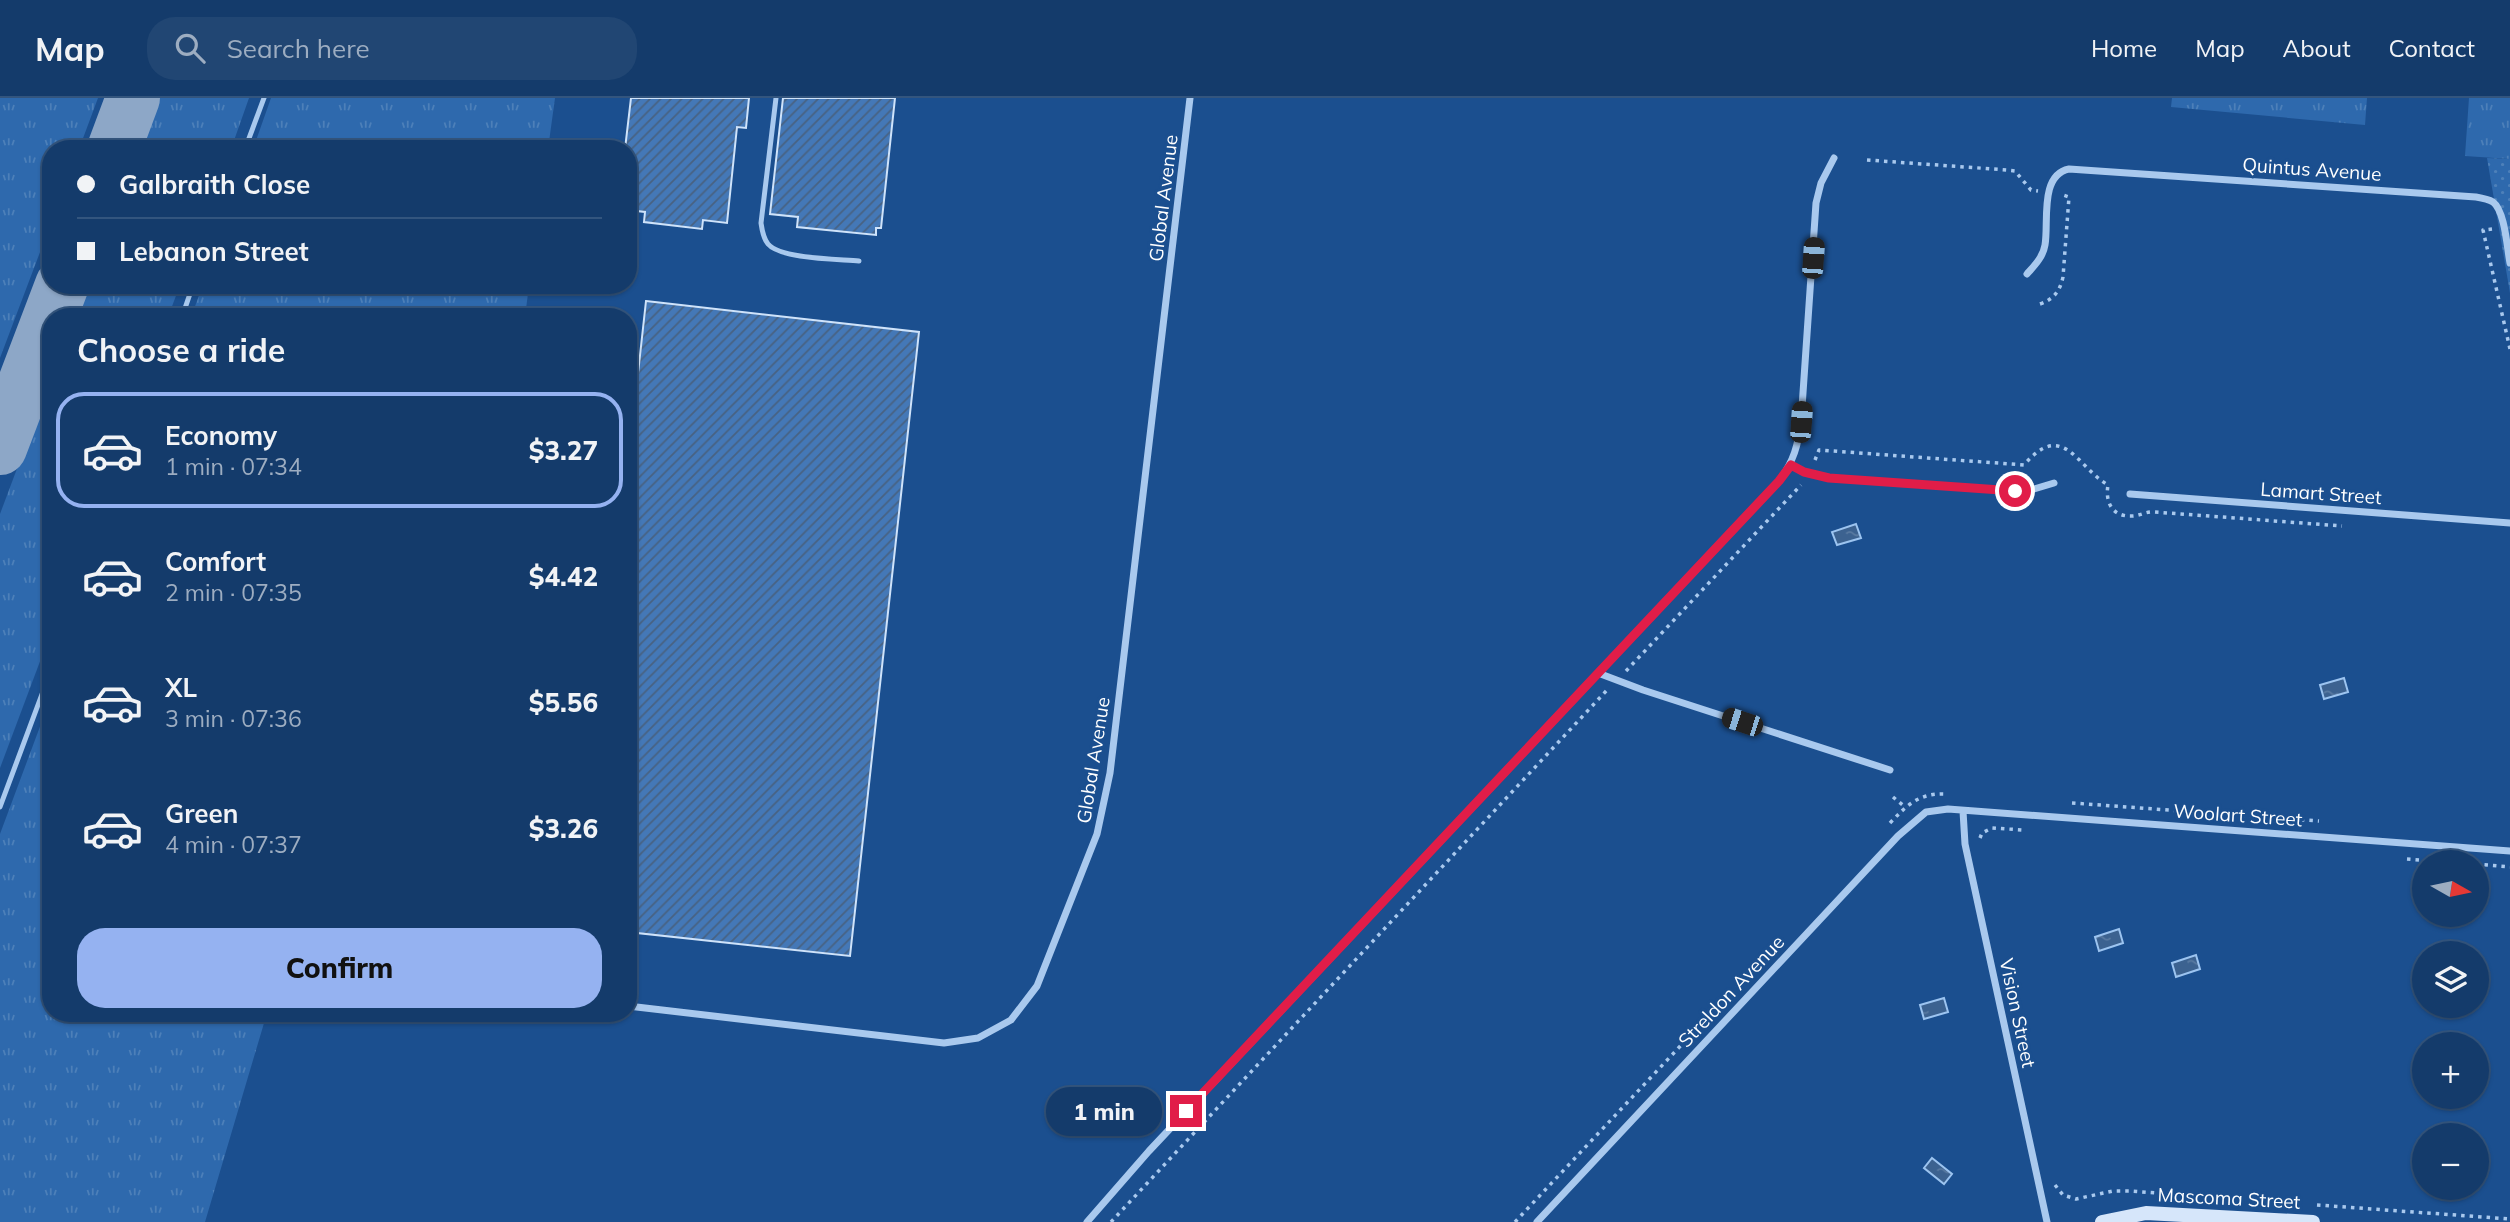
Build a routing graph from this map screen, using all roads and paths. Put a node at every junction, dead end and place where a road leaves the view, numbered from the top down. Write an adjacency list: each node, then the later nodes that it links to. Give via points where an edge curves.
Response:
1 (264, 98): 4 (lane)
2 (776, 98): 9 (lane, via 761,223 765,240 784,253)
3 (1190, 98): 37 (street, Global Avenue, via 1110,773 1097,834 1037,986 1011,1020 978,1038 944,1043)
4 (248, 140)
5 (1834, 158): 16 (street, via 1816,203 1801,422)
6 (1867, 160): 7 (path, via 2015,171 2031,190)
7 (2049, 191): 8 (street, Quintus Avenue, via 2063,170 2476,197 2497,206); 11 (street, via 2045,245); 12 (path, via 2068,197 2063,277 2056,294)
8 (2504, 227): 10 (street, Quintus Avenue); 14 (path, via 2483,230)
9 (859, 261)
10 (2510, 263)
11 (2027, 274)
12 (2040, 304)
13 (2510, 332): 14 (path)
14 (2508, 342): 15 (path)
15 (2510, 349)
16 (1791, 465): 17 (street); 22 (street)
17 (1808, 473): 18 (street, via 2015,491); 21 (path, via 1819,450 2024,465 2046,447 2056,447 2073,452 2108,485 2110,508 2122,515 2155,512); 23 (path, via 1796,492)
18 (2054, 483)
19 (2130, 494): 20 (street, Lamart Street)
20 (2510, 523)
21 (2346, 526)
22 (1598, 673): 23 (street); 40 (street)
23 (1616, 680): 25 (street); 41 (path)
24 (42, 694): 27 (lane)
25 (1889, 770)
26 (1893, 797): 28 (path)
27 (0, 807)
28 (1905, 807)
29 (1963, 811): 32 (street, Woolart Street); 42 (street, Streldon Avenue, via 1926,812 1898,836); 43 (street, Vision Street, via 1965,844)
30 (2030, 831): 31 (path, via 1992,828 1982,833)
31 (1980, 841)
32 (2510, 851)
33 (2404, 859): 34 (path)
34 (2412, 860)
35 (2489, 865): 36 (path)
36 (2510, 867)
37 (637, 1007)
38 (2052, 1172): 39 (path)
39 (2058, 1191)
40 (1087, 1222)
41 (1111, 1222)
42 (1536, 1222)
43 (2047, 1222)
44 (2102, 1222): 45 (main road, Mascoma Street, via 2147,1213)
45 (2313, 1222)

